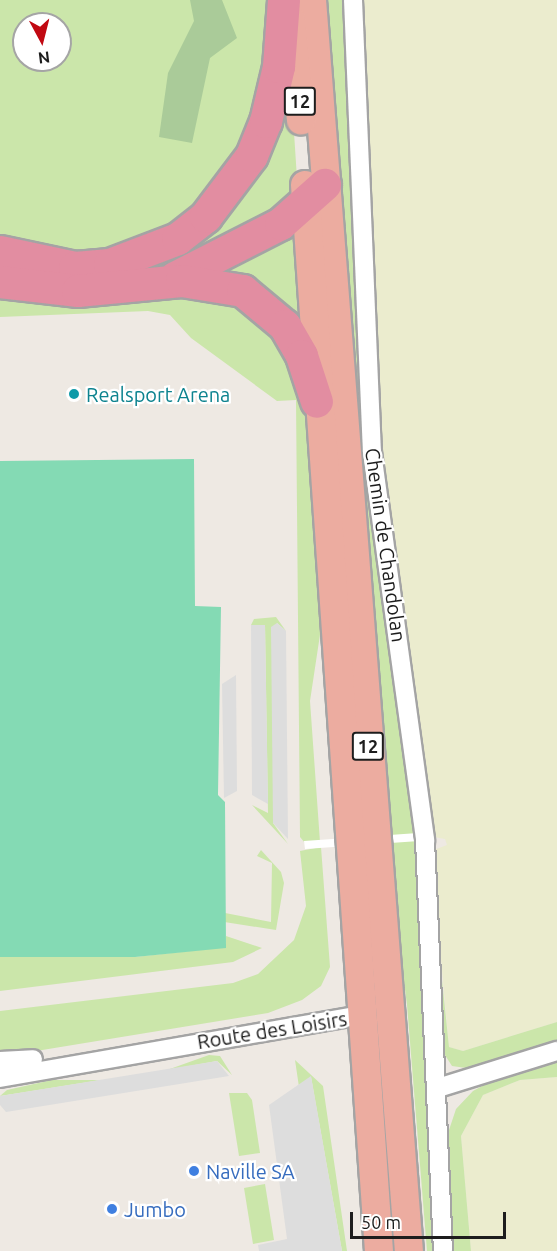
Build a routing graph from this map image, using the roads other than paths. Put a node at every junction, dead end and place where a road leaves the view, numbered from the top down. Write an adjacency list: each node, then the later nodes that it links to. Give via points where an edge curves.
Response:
1 (284, 0): 6 (highway, via 279,67 266,122 246,165 206,217 169,243 110,265 75,268)
2 (289, 0): 5 (highway, 12)
3 (312, 0): 5 (highway, 12)
4 (353, 0): 15 (street, Chemin de Chandolan, via 372,452 417,764 433,942)
5 (316, 194): 7 (highway, via 239,249); 9 (highway, 12); 10 (highway, 12)
6 (0, 252)
7 (165, 281): 8 (highway, via 78,291); 9 (highway, via 227,286 264,304 302,356)
8 (0, 282)
9 (316, 402): 11 (highway, 12)
10 (392, 1012): 11 (highway); 17 (highway, 12)
11 (362, 1015): 13 (street, Route des Loisirs, via 264,1021); 14 (street, Route des Loisirs); 16 (highway, 12)
12 (557, 1051): 15 (street)
13 (0, 1061)
14 (0, 1078)
15 (438, 1088): 18 (street, Chemin de Chandolan)
16 (379, 1251)
17 (409, 1251)
18 (443, 1251)

